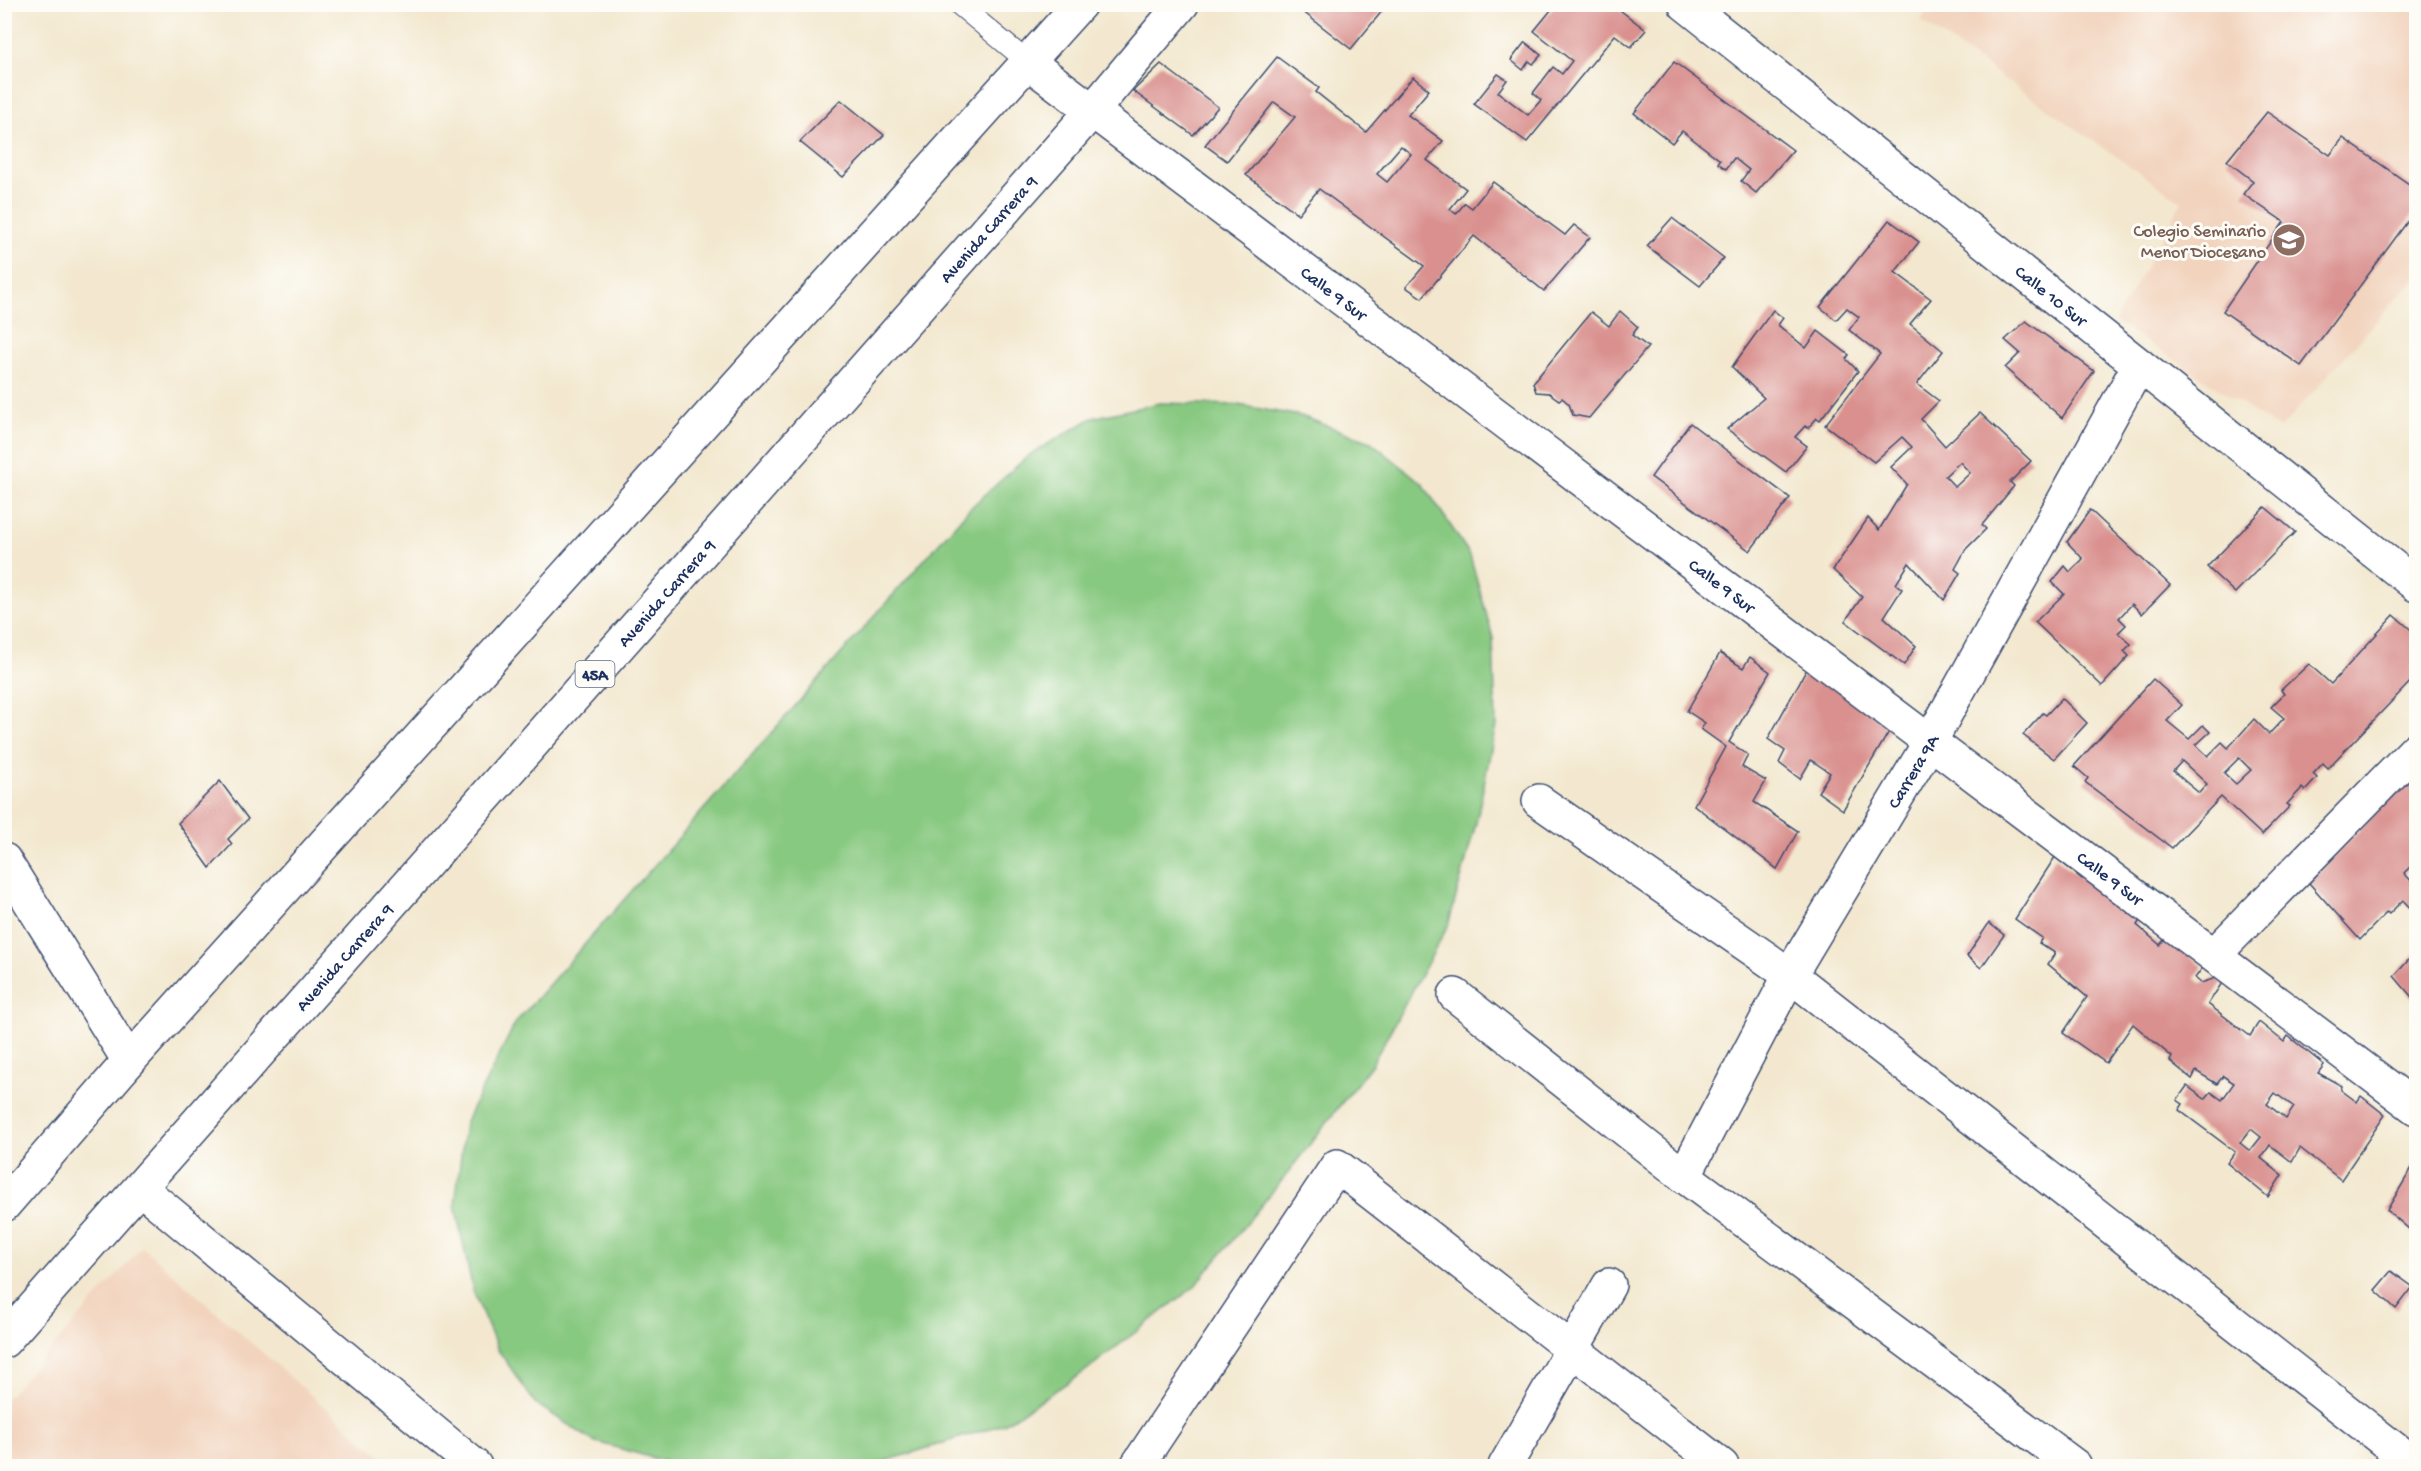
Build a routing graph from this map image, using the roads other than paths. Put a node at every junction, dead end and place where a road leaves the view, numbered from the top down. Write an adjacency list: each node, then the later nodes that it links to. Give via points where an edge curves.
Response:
1 (958, 4): 5 (lane)
2 (1080, 4): 5 (street)
3 (1182, 4): 6 (street, Avenida Carrera 9 / 45A)
4 (1685, 4): 7 (street, Calle 10 Sur)
5 (1029, 63): 6 (street, Calle 9 Sur); 16 (street)
6 (1092, 111): 9 (street, Calle 9 Sur); 19 (street, Avenida Carrera 9 / 45A)
7 (2139, 365): 8 (street, Calle 10 Sur); 9 (street, Carrera 9A)
8 (2416, 585)
9 (1930, 742): 13 (street, Calle 9 Sur); 14 (street, Carrera 9A)
10 (2416, 749): 13 (street)
11 (1539, 801): 14 (street)
12 (4, 861): 16 (street)
13 (2214, 955): 17 (street, Calle 9 Sur)
14 (1790, 975): 18 (street, Carrera 9A); 29 (street)
15 (1455, 995): 18 (street)
16 (129, 1061): 20 (street)
17 (2416, 1108)
18 (1684, 1176): 28 (street)
19 (140, 1188): 22 (street, Avenida Carrera 9 / 45A); 24 (street)
20 (4, 1205)
21 (1609, 1285): 23 (street)
22 (4, 1341)
23 (1572, 1350): 25 (street, via 1337,1166); 26 (street); 27 (street)
24 (476, 1467)
25 (1137, 1467)
26 (1505, 1467)
27 (1722, 1467)
28 (2075, 1467)
29 (2416, 1467)

